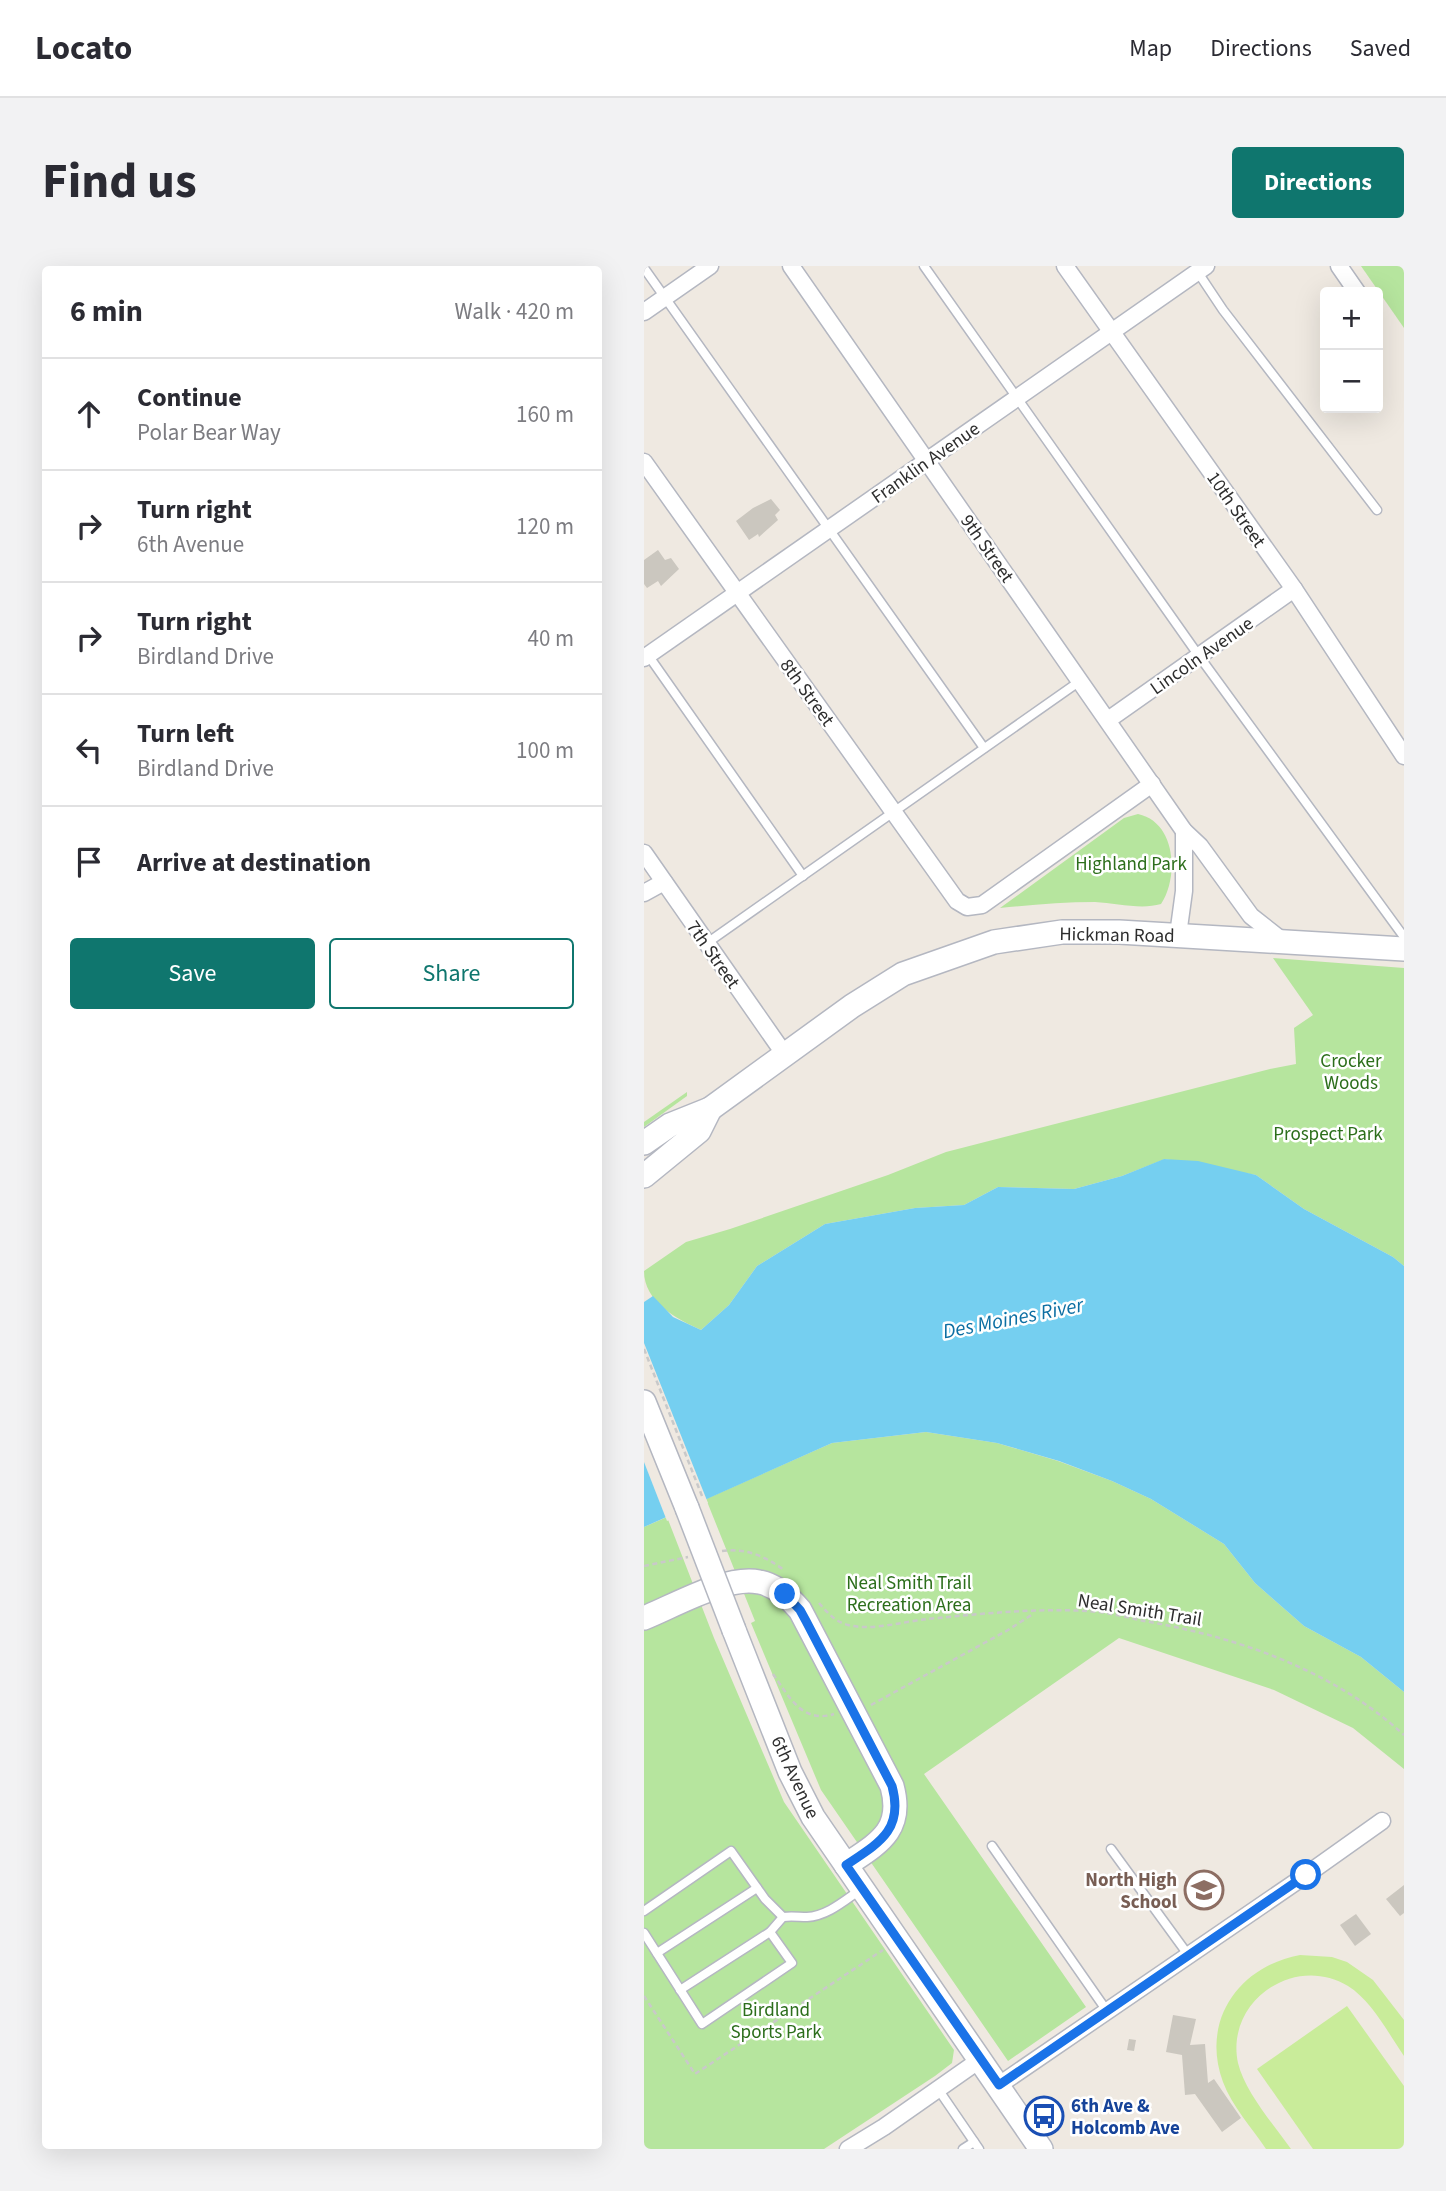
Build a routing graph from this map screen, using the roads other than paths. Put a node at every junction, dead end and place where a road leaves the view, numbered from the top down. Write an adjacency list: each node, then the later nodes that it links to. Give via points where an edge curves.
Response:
1 (710, 266): 9 (street)
2 (791, 266): 13 (street, 9th Street)
3 (924, 266): 12 (lane)
4 (1065, 266): 11 (street, 10th Street)
5 (1339, 266): 8 (street)
6 (644, 268): 9 (lane)
7 (1199, 268): 11 (street, Franklin Avenue); 15 (lane, via 1223,310)
8 (1354, 287)
9 (665, 298): 10 (street); 16 (lane)
10 (644, 312)
11 (1112, 332): 12 (street, Franklin Avenue); 17 (street, 10th Street)
12 (1016, 398): 13 (street, Franklin Avenue); 20 (lane)
13 (927, 461): 16 (street, Franklin Avenue); 21 (street, 9th Street)
14 (644, 462): 18 (street, 8th Street)
15 (1377, 510)
16 (829, 529): 18 (street, Franklin Avenue); 23 (lane)
17 (1294, 589): 20 (street, Lincoln Avenue); 24 (street, 10th Street)
18 (737, 593): 19 (street, Franklin Avenue); 26 (street, 8th Street)
19 (645, 654): 29 (lane)
20 (1199, 656): 22 (street, Lincoln Avenue); 33 (lane)
21 (1080, 681): 22 (street, 9th Street); 23 (lane)
22 (1108, 720): 25 (street, 9th Street)
23 (984, 748): 26 (lane)
24 (1404, 755)
25 (1153, 785): 26 (street, 8th Street, via 982,905 967,907 957,901); 27 (street, 9th Street)
26 (894, 812): 29 (lane)
27 (1184, 831): 32 (street); 34 (street, 9th Street, via 1251,916)
28 (644, 853): 30 (street, 7th Street)
29 (803, 876): 35 (lane)
30 (664, 882): 31 (street); 35 (street, 7th Street)
31 (644, 893)
32 (1178, 935): 34 (main road, Hickman Road); 37 (main road, Hickman Road, via 1062,932 986,944 902,974)
33 (1404, 937)
34 (1284, 942): 36 (main road, Hickman Road)
35 (706, 943): 37 (street, 7th Street)
36 (1404, 949)
37 (785, 1055): 38 (main road, Hickman Road)
38 (710, 1109): 39 (main road, Hickman Road, via 670,1125); 40 (main road, Hickman Road, via 699,1131)
39 (644, 1143)
40 (644, 1176)
41 (644, 1402): 46 (main road, 6th Avenue, bridge, via 799,1792)
42 (644, 1618): 46 (main road, via 747,1581 776,1588 800,1610 896,1800 890,1831)
43 (1382, 1821): 54 (street)
44 (992, 1846): 56 (lane)
45 (1111, 1849): 54 (lane)
46 (846, 1865): 48 (main road, 6th Avenue)
47 (757, 1888): 49 (lane, via 732,1851); 50 (lane); 53 (lane)
48 (863, 1888): 50 (lane, via 822,1913); 57 (main road, 6th Avenue)
49 (644, 1911)
50 (783, 1917): 51 (lane)
51 (770, 1931): 55 (lane); 55 (lane, via 792,1963 702,2024)
52 (644, 1933): 53 (lane)
53 (657, 1953): 55 (lane)
54 (1189, 1956): 56 (street)
55 (680, 1990)
56 (1107, 2011): 58 (street)
57 (981, 2059): 58 (main road, 6th Avenue); 59 (street)
58 (999, 2085): 63 (main road, 6th Avenue)
59 (938, 2089): 60 (lane); 61 (street)
60 (977, 2145): 62 (lane)
61 (848, 2149)
62 (963, 2149)
63 (1041, 2149)

